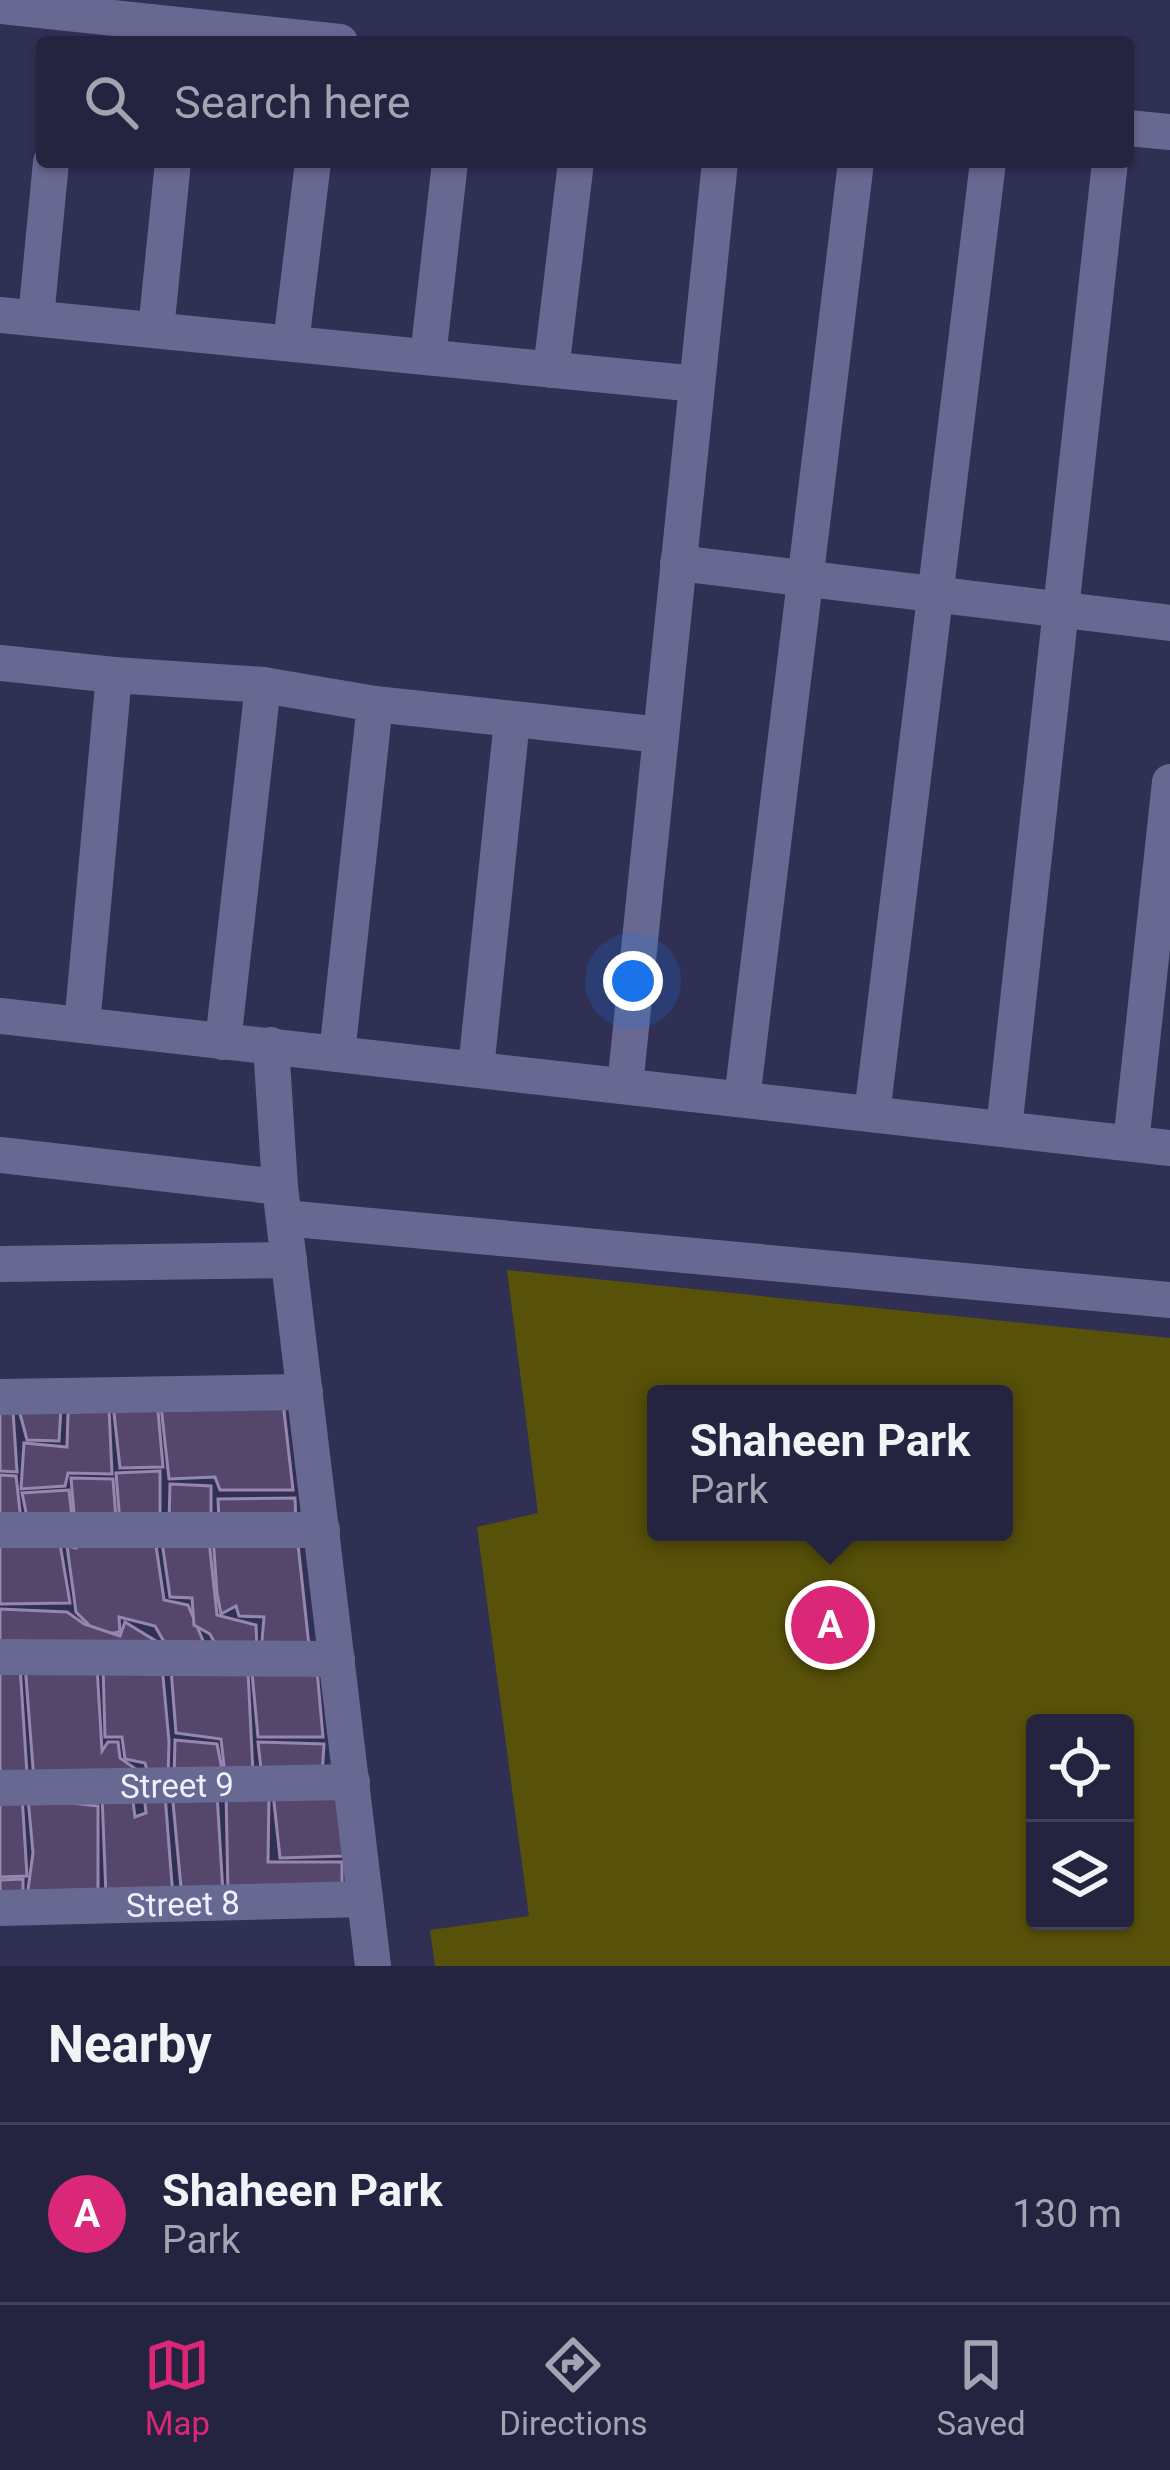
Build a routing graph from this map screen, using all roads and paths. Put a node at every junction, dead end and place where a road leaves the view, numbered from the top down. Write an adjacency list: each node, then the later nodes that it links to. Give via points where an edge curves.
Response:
1 (0, 6): 2 (street)
2 (63, 27): 3 (street)
3 (187, 34): 4 (street)
4 (227, 36)
5 (1134, 129): 6 (street)
6 (1170, 132)
7 (50, 168): 16 (street)
8 (172, 168): 17 (street)
9 (312, 168): 18 (street)
10 (449, 168): 19 (street)
11 (575, 168): 20 (street)
12 (719, 168): 21 (street)
13 (855, 168): 23 (street)
14 (987, 168): 24 (street)
15 (1109, 168): 25 (street)
16 (18, 316): 17 (street)
17 (156, 330): 18 (street)
18 (291, 344): 19 (street)
19 (428, 357): 20 (street)
20 (551, 370): 21 (street)
21 (697, 384): 22 (street)
22 (679, 563): 23 (street); 32 (street)
23 (806, 577): 24 (street); 41 (street)
24 (936, 594): 25 (street); 42 (street)
25 (1060, 610): 26 (street); 43 (street)
26 (1170, 623)
27 (0, 663): 28 (street)
28 (114, 675): 29 (street); 35 (street)
29 (263, 685): 30 (street); 36 (street)
30 (375, 704): 31 (street); 38 (street)
31 (512, 719): 32 (street); 39 (street)
32 (661, 735): 40 (street)
33 (1170, 782): 44 (street)
34 (0, 1016): 35 (street)
35 (82, 1025): 36 (street)
36 (224, 1042): 37 (street)
37 (271, 1045): 38 (street); 47 (street)
38 (337, 1054): 39 (street)
39 (476, 1070): 40 (street)
40 (625, 1086): 41 (street)
41 (742, 1100): 42 (street)
42 (872, 1114): 43 (street)
43 (1004, 1129): 44 (street)
44 (1131, 1143): 45 (street)
45 (1170, 1148)
46 (0, 1155): 47 (street)
47 (282, 1202): 48 (street); 50 (street)
48 (289, 1260): 49 (street); 51 (street)
49 (0, 1264)
50 (1170, 1300)
51 (305, 1392): 52 (street); 54 (street)
52 (0, 1397)
53 (0, 1530): 54 (street)
54 (322, 1530): 56 (street)
55 (0, 1657): 56 (street)
56 (337, 1659): 57 (street)
57 (352, 1782): 58 (street, Street 9); 59 (street)
58 (0, 1788)
59 (365, 1899): 60 (street, Street 8); 61 (street)
60 (0, 1908)
61 (374, 1966)

